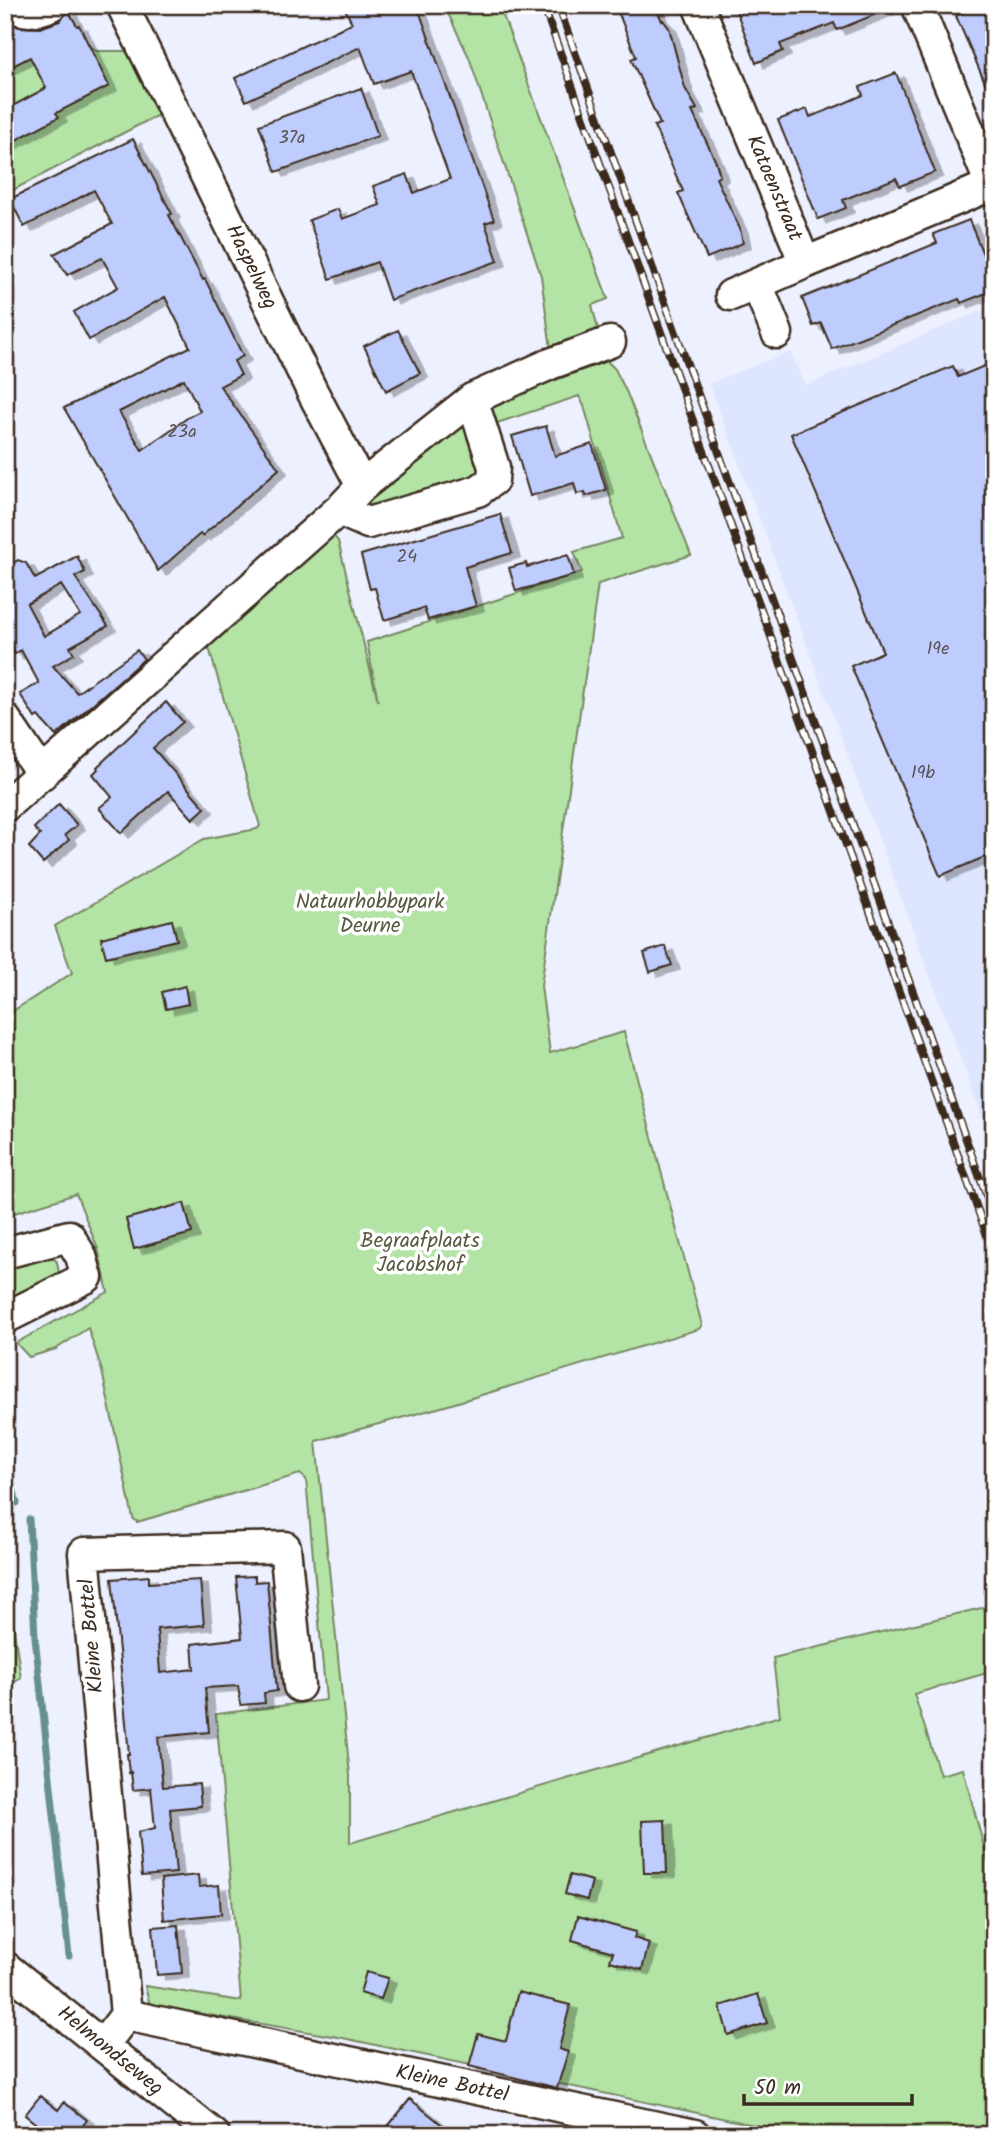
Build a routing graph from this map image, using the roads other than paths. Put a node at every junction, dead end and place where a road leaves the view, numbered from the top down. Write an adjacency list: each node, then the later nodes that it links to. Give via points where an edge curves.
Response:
1 (13, 5): 2 (street, via 38,11)
2 (52, 5)
3 (122, 5): 11 (street, Haspelweg)
4 (698, 5): 7 (street, Katoenstraat)
5 (917, 5): 6 (street, Katoenstraat)
6 (992, 188): 7 (street, Katoenstraat)
7 (805, 263): 8 (street, via 744,289)
8 (777, 333)
9 (610, 342): 10 (street)
10 (472, 399): 11 (street); 12 (street, via 494,467 493,480 478,491 368,523)
11 (362, 486): 12 (street)
12 (341, 508): 14 (street)
13 (5, 719): 14 (street)
14 (41, 774): 15 (street)
15 (5, 806)
16 (5, 1254): 17 (street, via 69,1236 87,1276)
17 (5, 1318)
18 (299, 1686): 20 (street, Kleine Bottel, via 285,1547 84,1553)
19 (8, 1973): 21 (street, Helmondseweg)
20 (126, 2015): 21 (street); 23 (street, Kleine Bottel)
21 (103, 2045): 22 (street, Helmondseweg)
22 (214, 2135)
23 (695, 2135)

